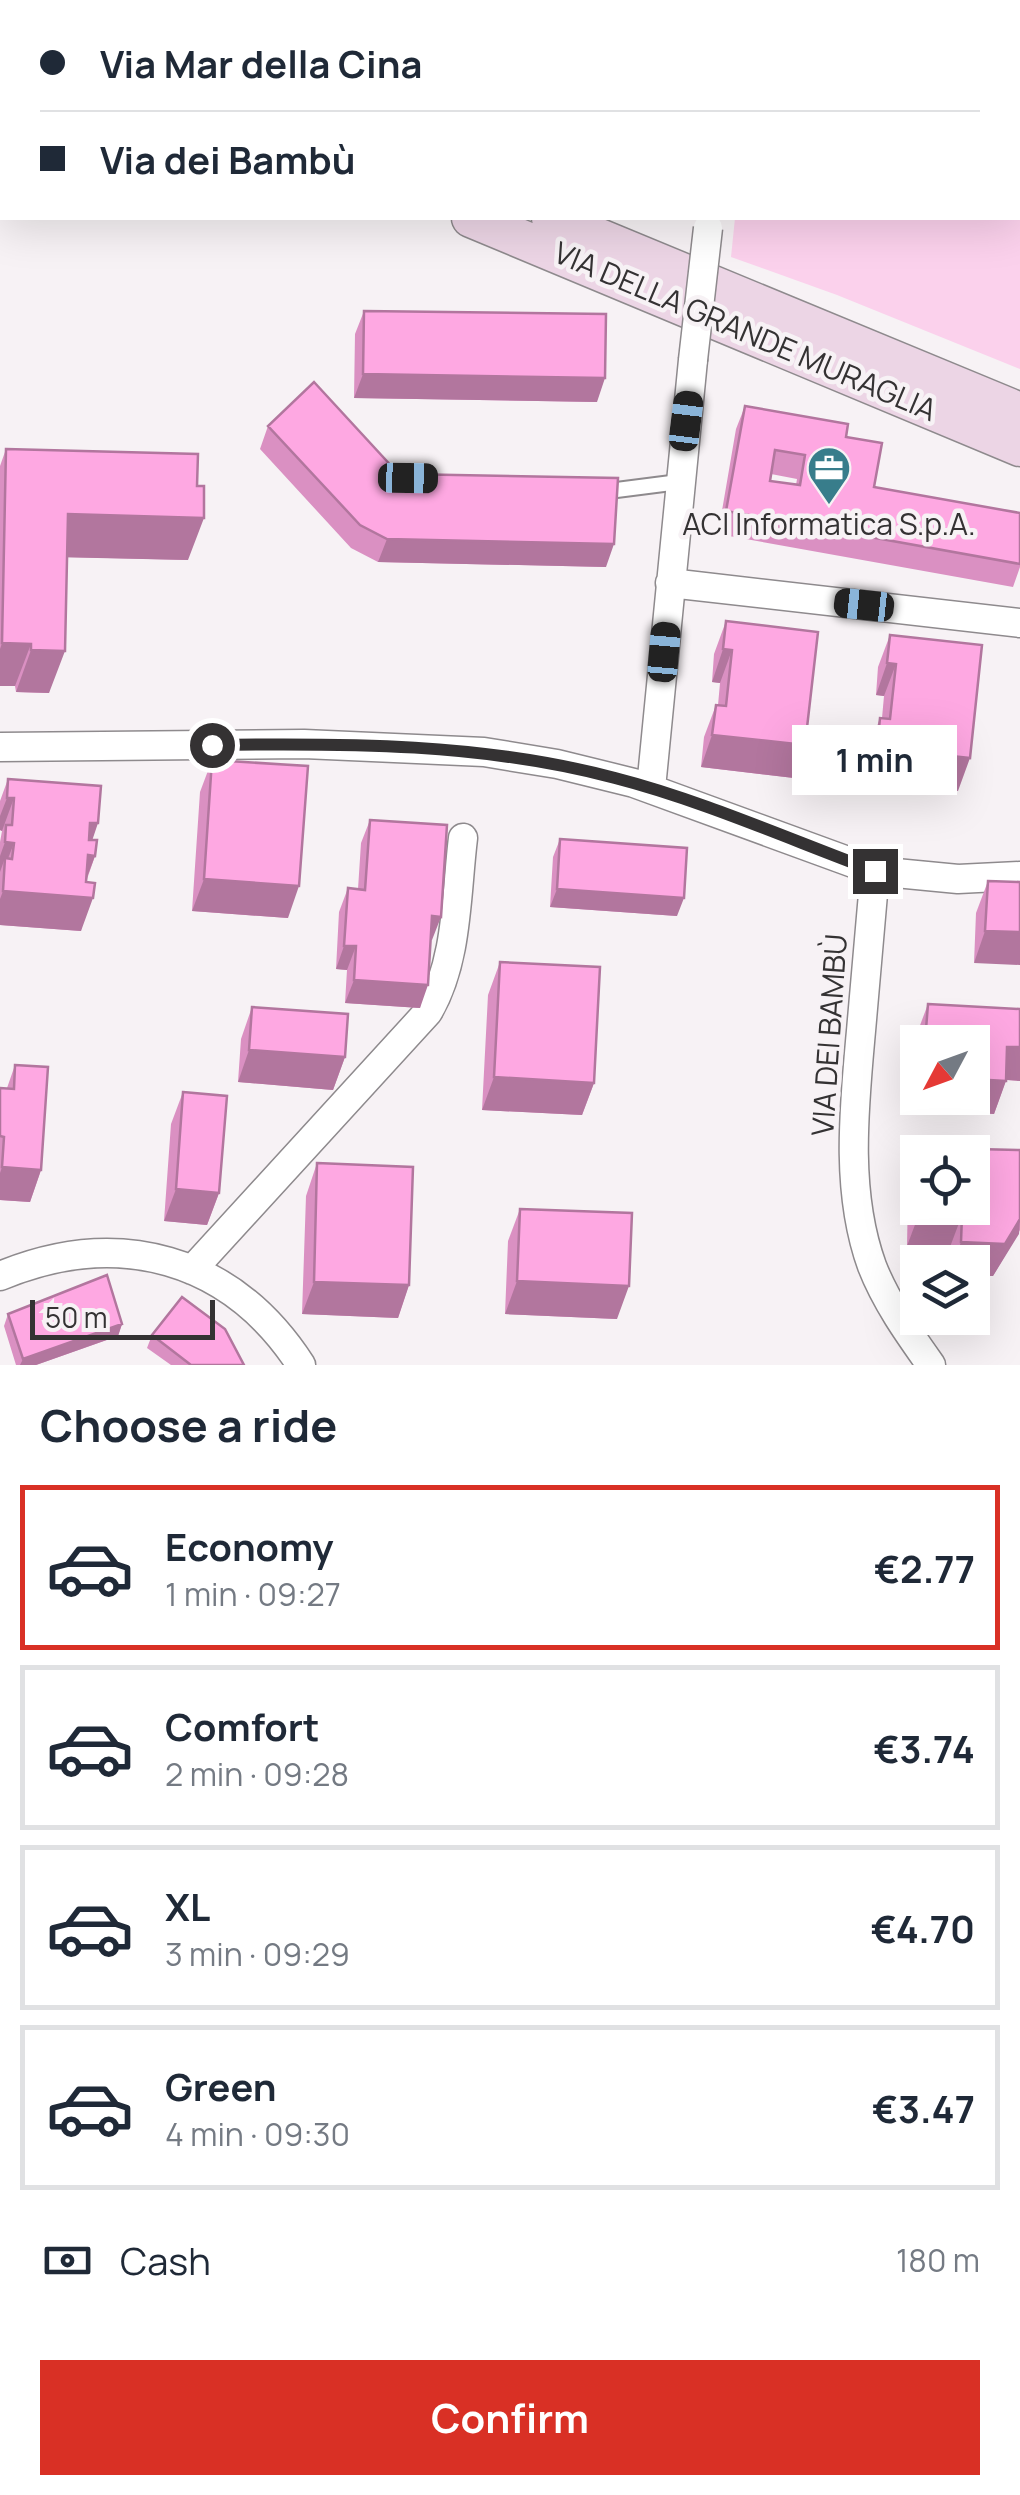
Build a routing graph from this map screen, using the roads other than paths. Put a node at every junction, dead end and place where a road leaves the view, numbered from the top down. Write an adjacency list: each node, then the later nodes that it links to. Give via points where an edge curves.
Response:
1 (475, 220): 5 (street, VIA DELLA GRANDE MURAGLIA)
2 (556, 220): 4 (street, VIA DELLA GRANDE MURAGLIA)
3 (708, 223): 6 (street, bridge)
4 (1020, 412)
5 (1020, 447)
6 (679, 482): 7 (lane); 8 (street)
7 (582, 493)
8 (670, 583): 9 (street); 11 (street)
9 (1020, 622)
10 (0, 747): 11 (street, via 433,748 557,764)
11 (651, 788): 13 (street)
12 (463, 838): 15 (street, via 448,956 428,1012)
13 (875, 871): 14 (street, via 958,879); 18 (street, VIA DEI BAMBÙ, via 856,1092 856,1184 872,1267)
14 (1020, 876)
15 (192, 1270): 16 (street, via 155,1256 114,1252 55,1259); 17 (street, via 257,1309)
16 (0, 1276)
17 (301, 1365)
18 (931, 1365)

